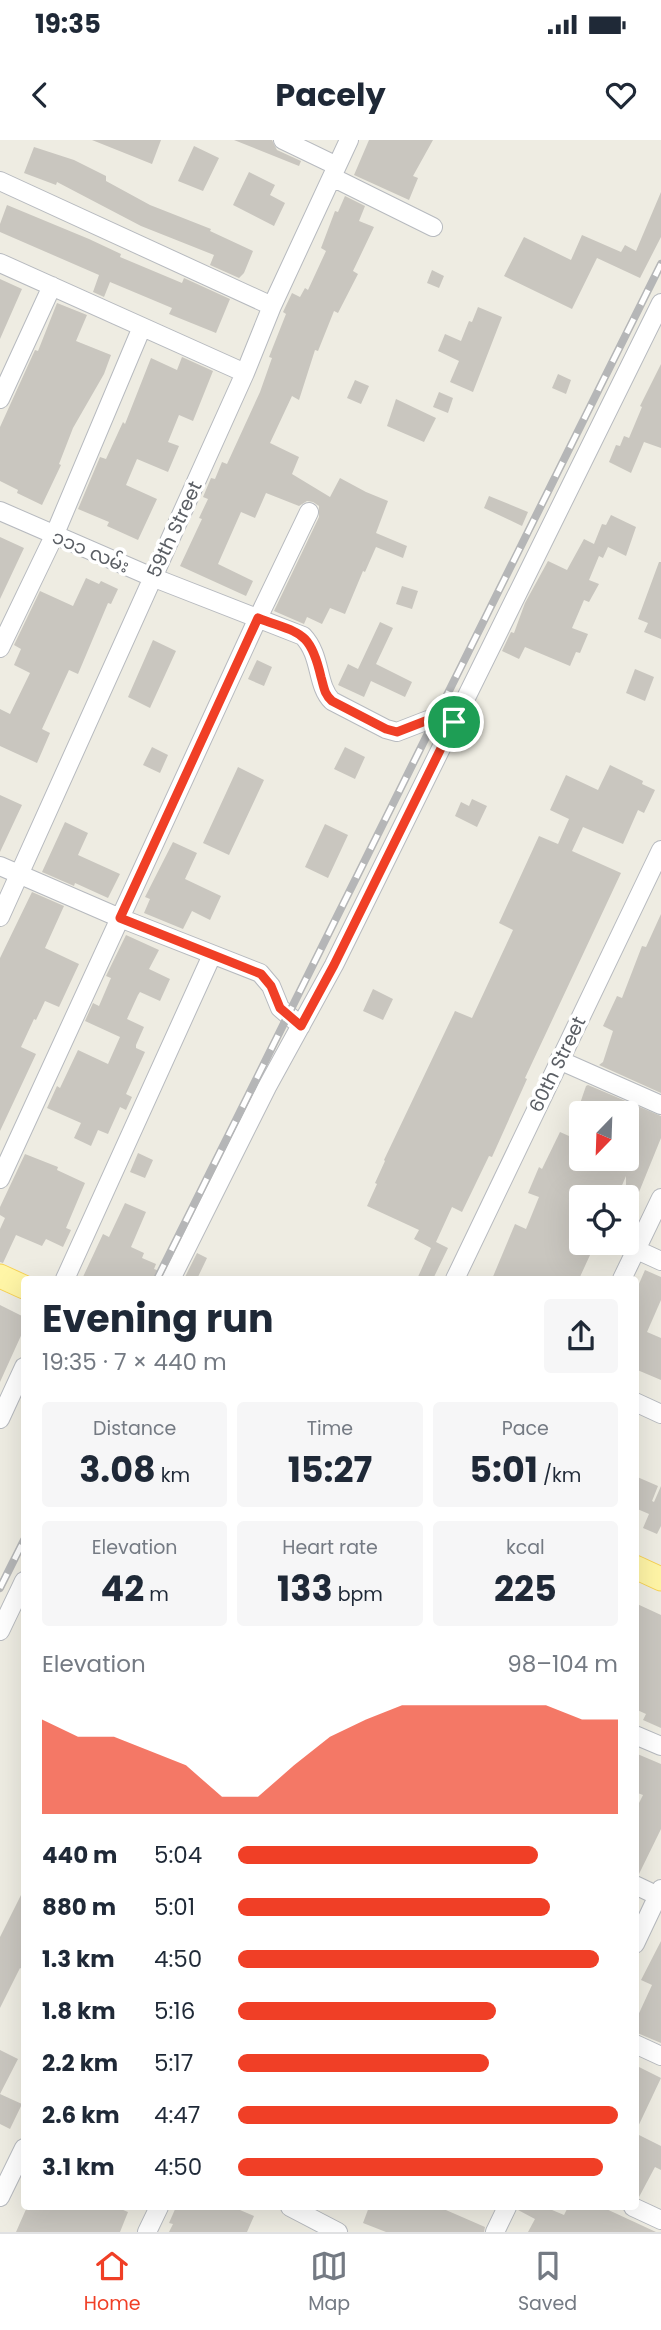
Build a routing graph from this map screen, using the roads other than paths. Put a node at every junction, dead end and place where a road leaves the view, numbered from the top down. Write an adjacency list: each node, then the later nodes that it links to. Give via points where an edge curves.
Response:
1 (283, 140): 3 (street)
2 (349, 140): 3 (street, 59th Street)
3 (335, 171): 5 (street); 9 (street, 59th Street)
4 (0, 181): 9 (street)
5 (433, 227)
6 (0, 263): 7 (street)
7 (52, 286): 10 (street); 12 (street)
8 (661, 303): 19 (street)
9 (272, 306): 11 (street, 59th Street)
10 (142, 327): 11 (street); 15 (street)
11 (245, 373): 16 (street, 59th Street)
12 (0, 399)
13 (0, 511): 15 (street, ၁၁၁ လမ်း)
14 (309, 512): 17 (street)
15 (54, 536): 16 (street, ၁၁၁ လမ်း); 18 (street)
16 (152, 577): 17 (street, ၁၁၁ လမ်း); 22 (street, 59th Street)
17 (258, 618): 19 (street, ၁၁၁ လမ်း, via 303,636 312,645 325,695 332,701 397,732 428,720); 24 (street)
18 (0, 648)
19 (454, 722): 26 (street)
20 (661, 850): 27 (street, 60th Street)
21 (0, 866): 22 (street)
22 (20, 875): 23 (street, 59th Street); 24 (street)
23 (0, 918)
24 (120, 918): 25 (street); 29 (street)
25 (212, 956): 26 (street, via 261,974 280,1008); 36 (street)
26 (301, 1026): 37 (street)
27 (559, 1060): 28 (street); 38 (street, 60th Street)
28 (661, 1105)
29 (0, 1179)
30 (661, 1198): 31 (street)
31 (639, 1246)
32 (639, 1251): 34 (street)
33 (634, 1255): 39 (street)
34 (661, 1261)
35 (0, 1276): 40 (main road)
36 (66, 1276)
37 (172, 1276)
38 (456, 1276)
39 (624, 1276)
40 (21, 1286)
41 (21, 1374): 44 (street)
42 (639, 1404): 43 (street)
43 (661, 1413)
44 (0, 1419)
45 (639, 1569): 46 (main road)
46 (661, 1579)
47 (21, 1587): 48 (street)
48 (0, 1627)
49 (639, 1737): 50 (street)
50 (661, 1746)
51 (639, 1886): 52 (street)
52 (659, 1892): 53 (street)
53 (639, 1935)
54 (639, 2046): 55 (street)
55 (661, 2056)
56 (21, 2154): 57 (street)
57 (0, 2197)
58 (157, 2210): 63 (street)
59 (296, 2210): 64 (street)
60 (506, 2210): 65 (street)
61 (639, 2210): 62 (street)
62 (661, 2222): 66 (street)
63 (146, 2232)
64 (338, 2232)
65 (495, 2232)
66 (657, 2232)

